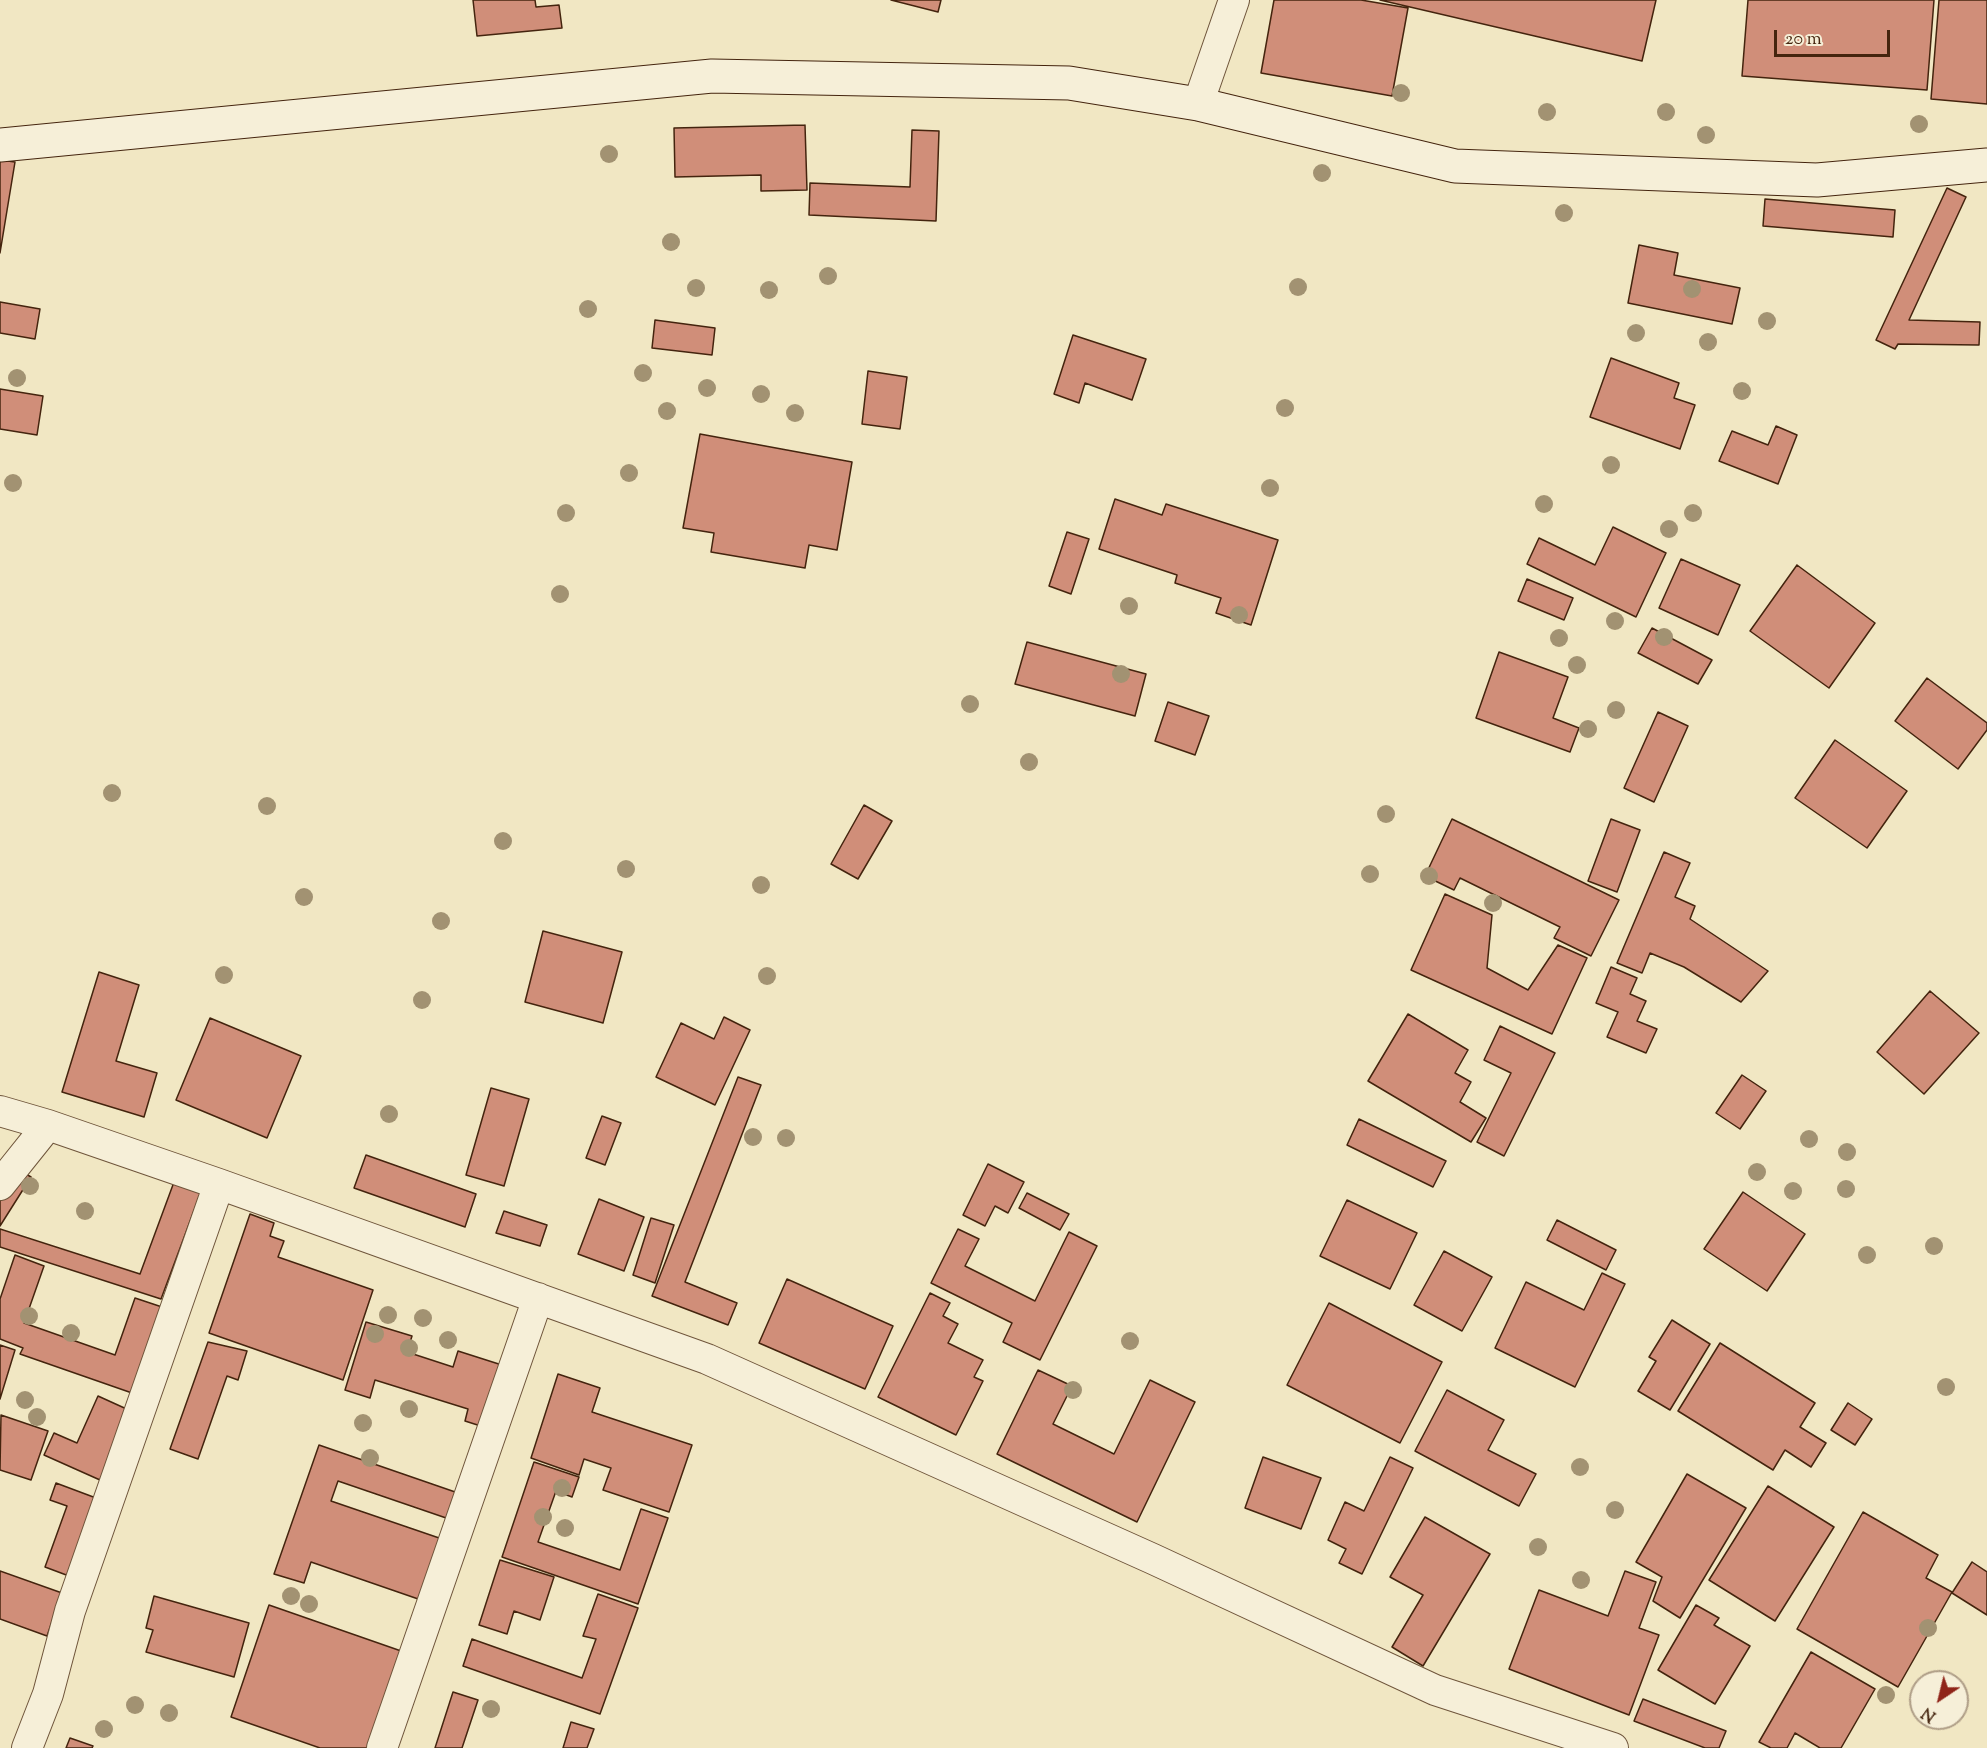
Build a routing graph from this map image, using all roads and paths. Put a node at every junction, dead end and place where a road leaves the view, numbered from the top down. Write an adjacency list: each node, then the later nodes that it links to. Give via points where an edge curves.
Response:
1 (1234, 0): 2 (street)
2 (1198, 104): 3 (street, via 1069,83 712,75); 4 (street, via 1455,166 1817,180)
3 (0, 145)
4 (1987, 165)
5 (0, 1111): 6 (street)
6 (48, 1125): 7 (street); 8 (street)
7 (219, 1184): 9 (street); 10 (street, via 70,1611 48,1694)
8 (0, 1185)
9 (538, 1298): 11 (street); 12 (street, via 707,1359 1435,1690)
10 (27, 1748)
11 (382, 1748)
12 (1612, 1748)

